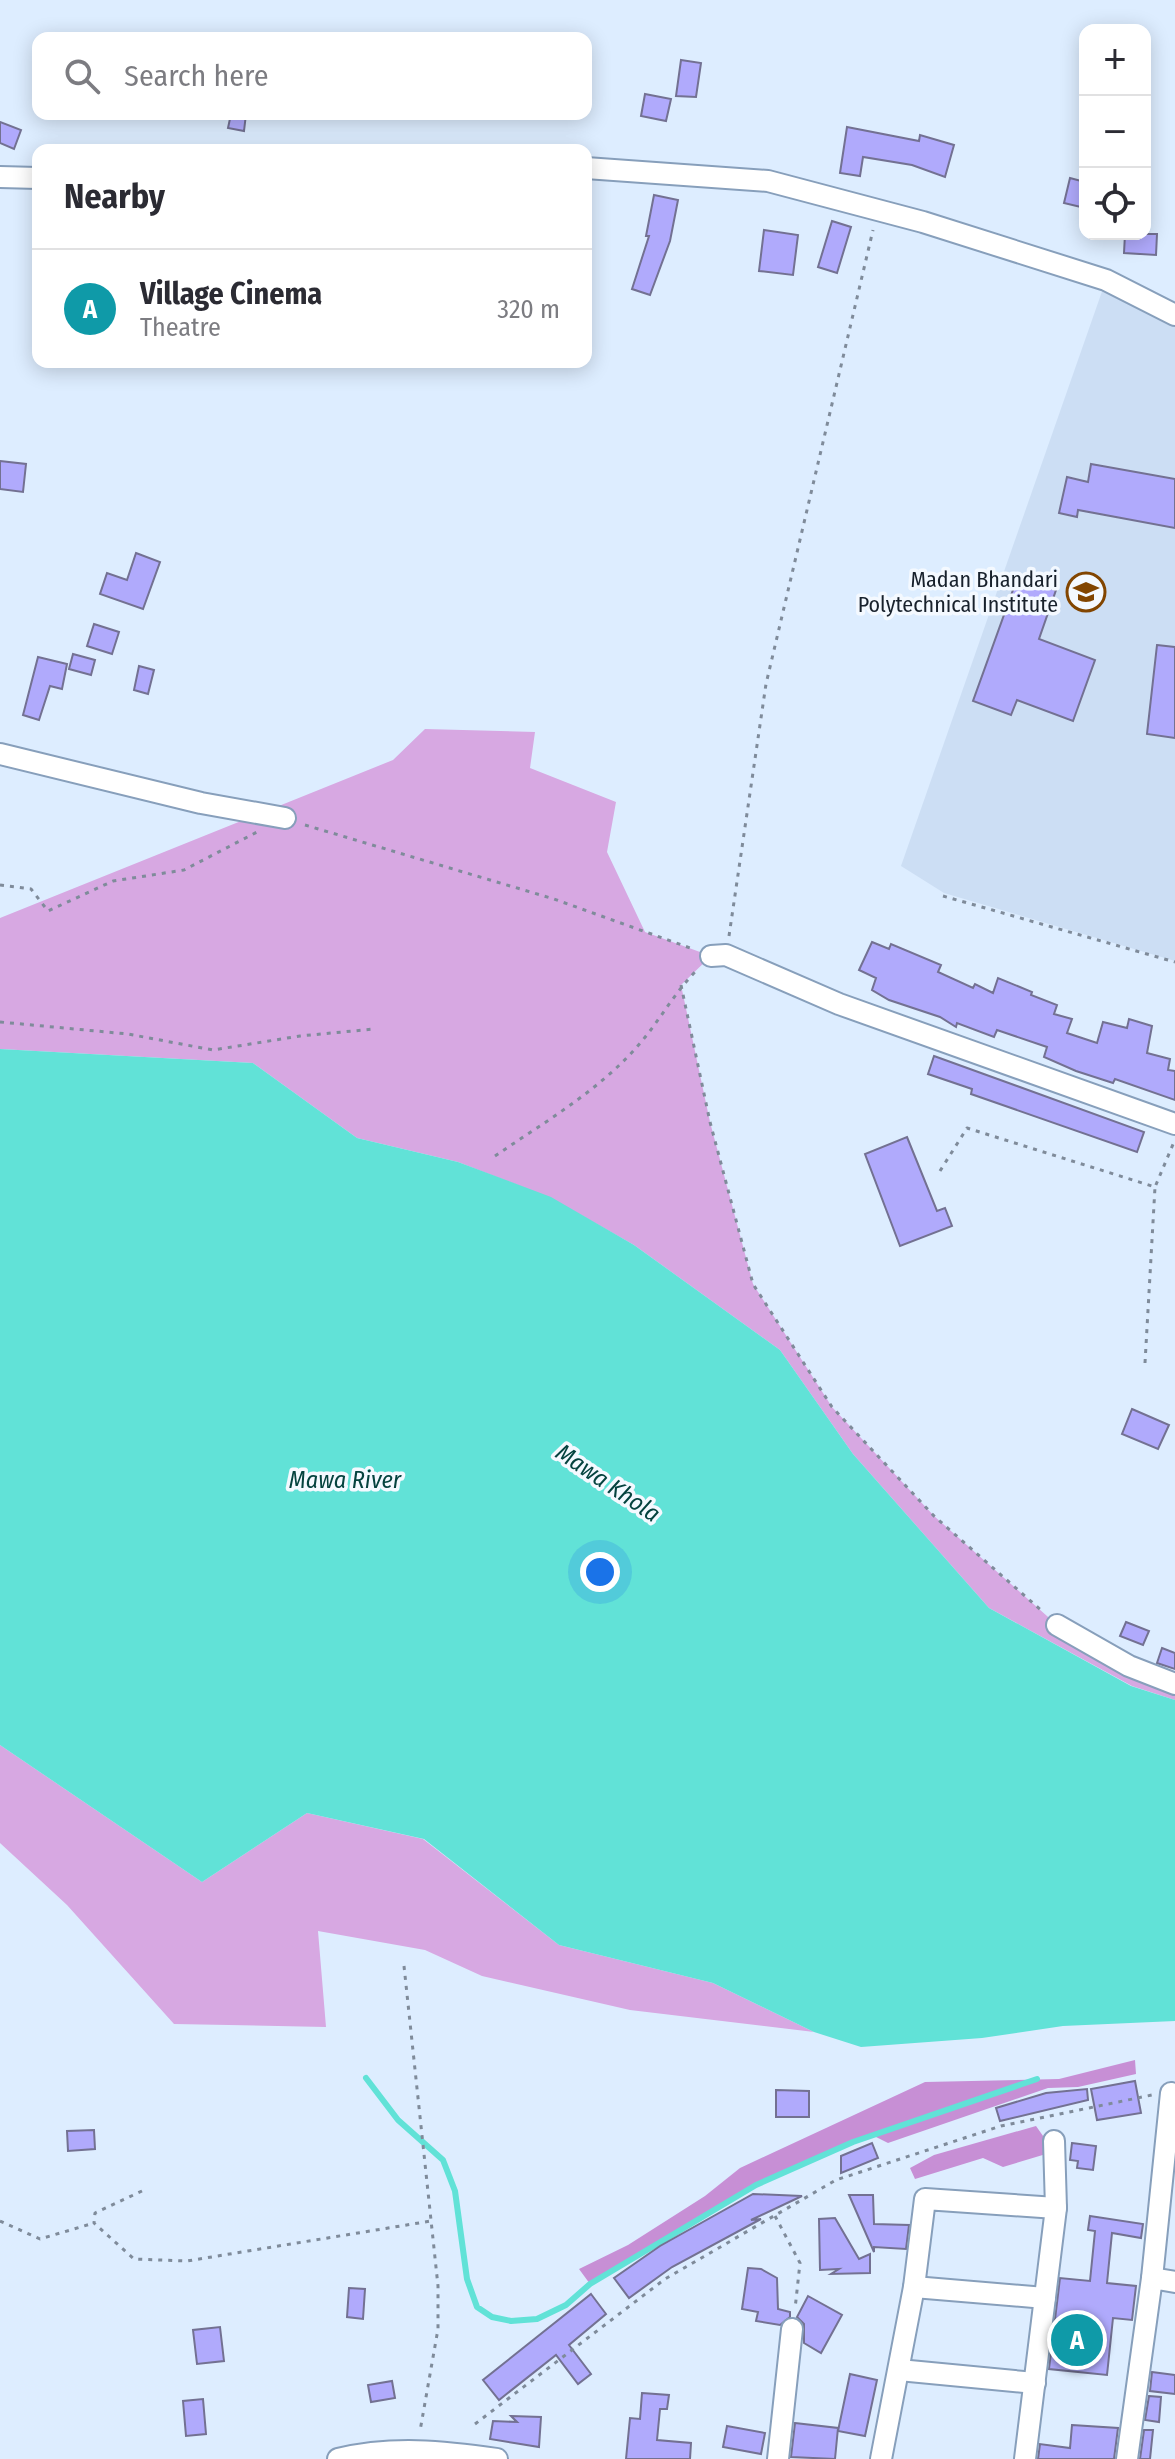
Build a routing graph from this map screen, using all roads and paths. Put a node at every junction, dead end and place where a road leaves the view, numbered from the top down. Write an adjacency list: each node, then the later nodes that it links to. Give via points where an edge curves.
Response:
1 (592, 168): 4 (street, via 768,181)
2 (0, 177): 3 (street)
3 (32, 178)
4 (878, 212): 5 (street, via 1106,280); 10 (path, via 766,684)
5 (1175, 315)
6 (0, 754): 7 (street)
7 (285, 818): 8 (path, via 184,870 113,881 48,911 31,889); 10 (path)
8 (0, 885)
9 (943, 896): 11 (path)
10 (718, 955): 12 (path); 15 (street)
11 (1175, 962)
12 (681, 985): 17 (path, via 642,1042 585,1095); 21 (path, via 753,1284 832,1407 934,1516)
13 (0, 1022): 14 (path, via 128,1034 213,1050)
14 (374, 1029)
15 (1175, 1124)
16 (1175, 1138): 19 (path)
17 (495, 1156)
18 (940, 1171): 19 (path, via 967,1128)
19 (1155, 1187): 20 (path)
20 (1145, 1363)
21 (1057, 1625): 22 (street, via 1129,1666)
22 (1175, 1684)
23 (404, 1966): 30 (path)
24 (1171, 2093): 28 (path, via 1001,2126 836,2180); 32 (street)
25 (1054, 2141): 27 (street)
26 (142, 2191): 31 (path, via 95,2213)
27 (1056, 2208): 34 (street, via 925,2199); 35 (street)
28 (775, 2216): 36 (path, via 800,2263); 39 (path, via 665,2279)
29 (0, 2221): 31 (path, via 40,2239)
30 (431, 2221): 31 (path, via 187,2261 134,2259); 40 (path, via 438,2329)
31 (94, 2223)
32 (1152, 2278): 33 (street); 46 (street)
33 (1175, 2282)
34 (914, 2287): 35 (street); 37 (street)
35 (1045, 2298): 38 (street)
36 (792, 2329): 43 (street)
37 (899, 2370): 38 (street); 44 (street)
38 (1035, 2383): 45 (street)
39 (475, 2424)
40 (416, 2451): 41 (street); 42 (street)
41 (338, 2459)
42 (497, 2459)
43 (778, 2459)
44 (881, 2459)
45 (1025, 2459)
46 (1127, 2459)

